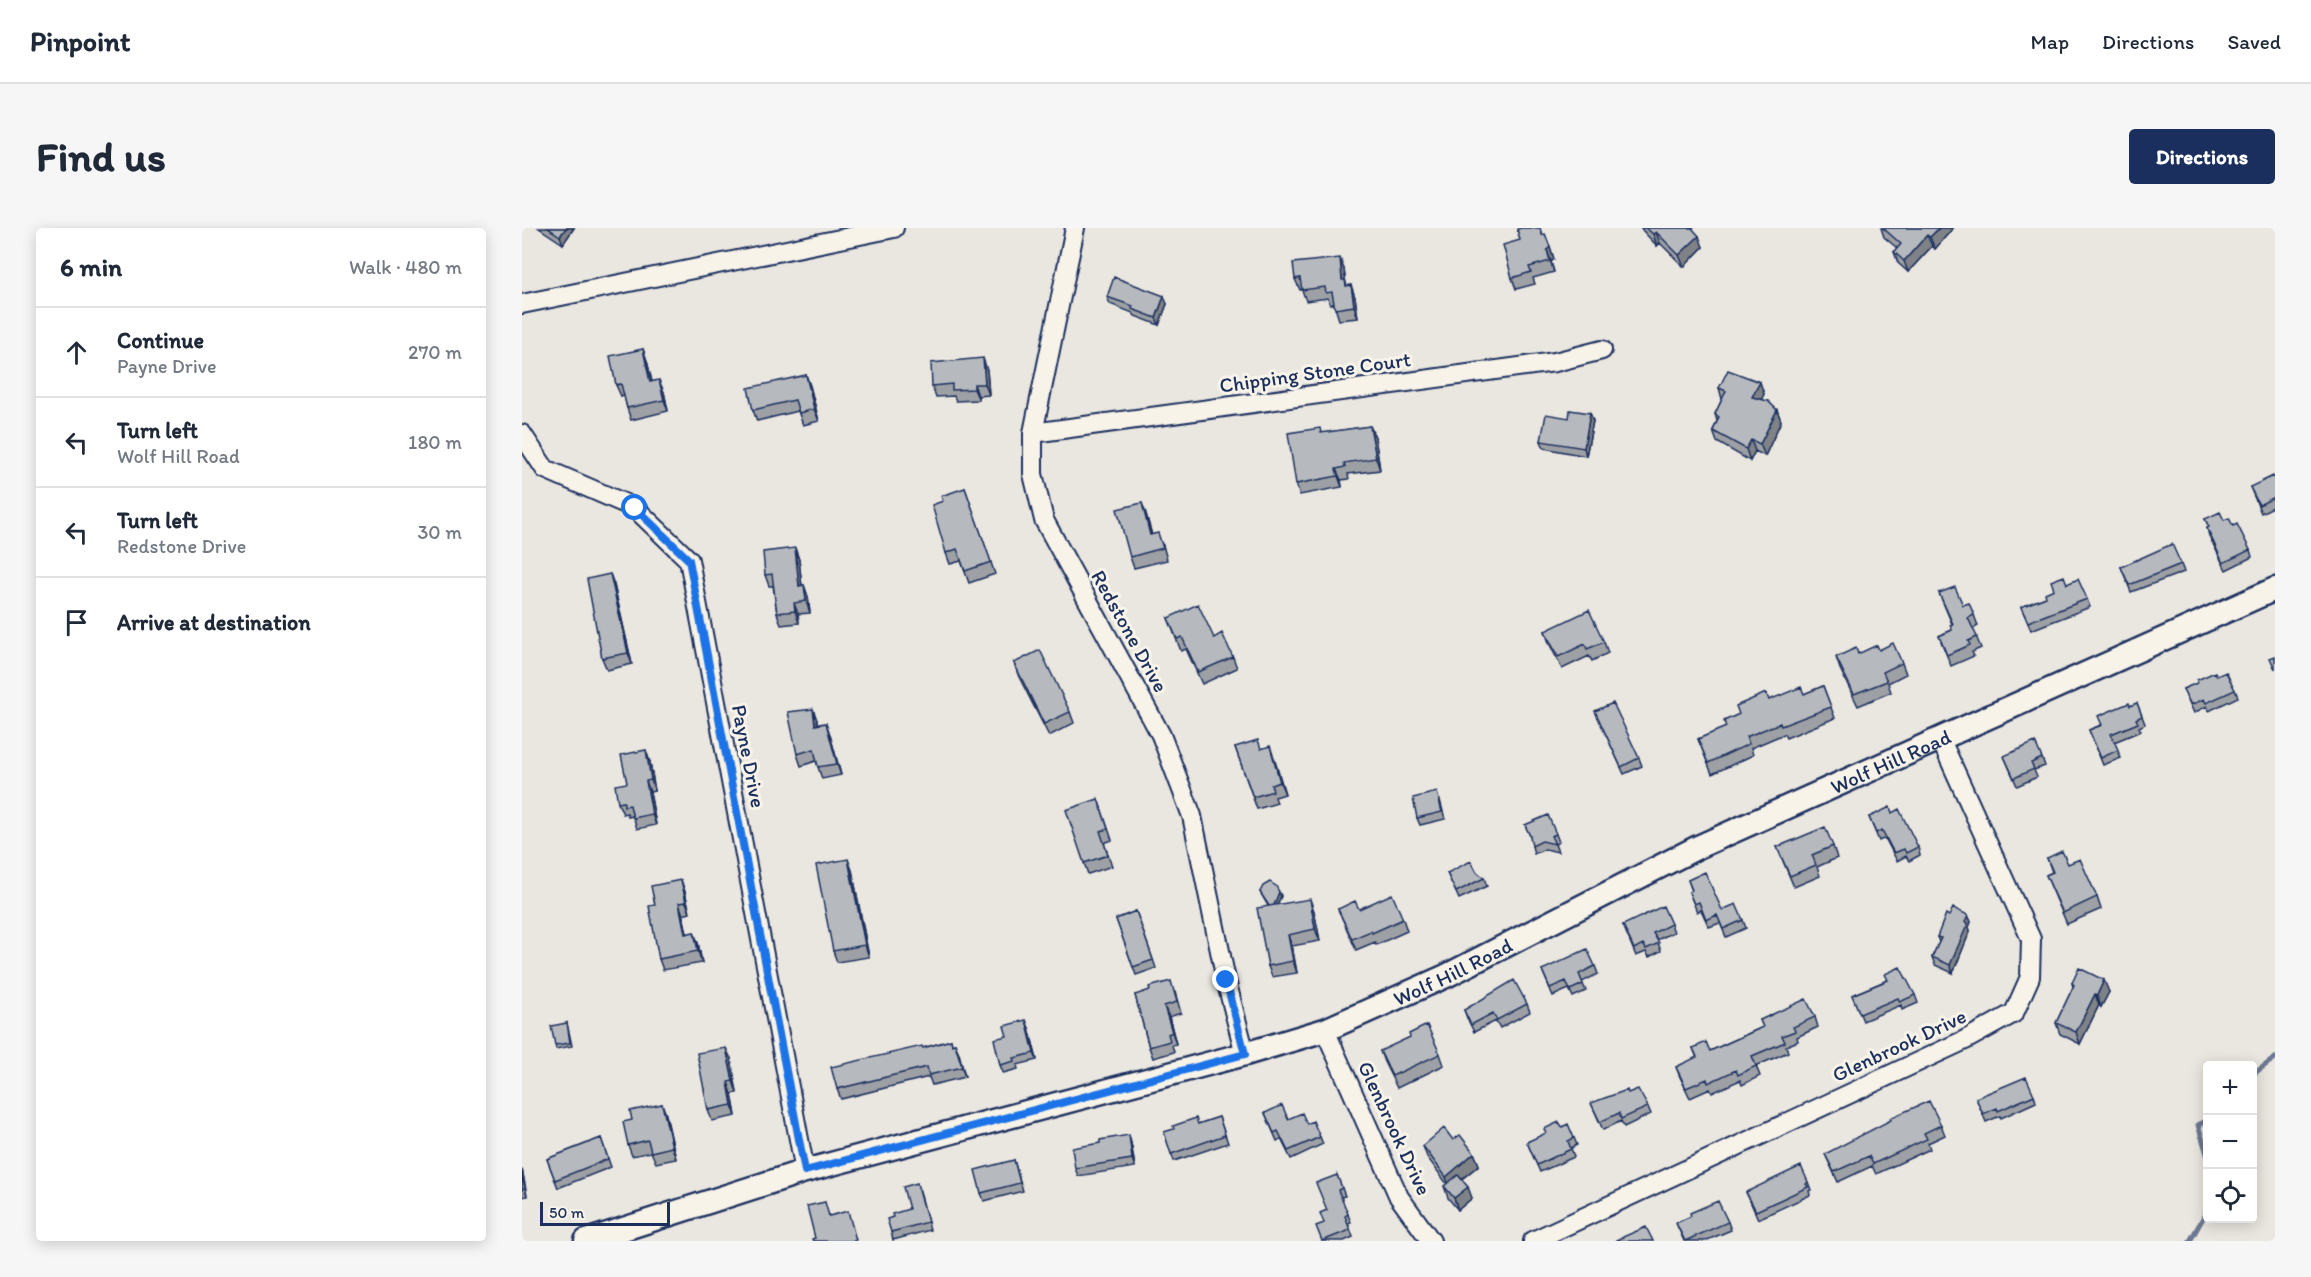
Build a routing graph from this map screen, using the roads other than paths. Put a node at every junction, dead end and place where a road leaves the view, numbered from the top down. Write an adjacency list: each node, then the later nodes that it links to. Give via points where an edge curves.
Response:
1 (894, 228): 3 (street)
2 (1075, 228): 5 (street, Redstone Drive)
3 (522, 303)
4 (1602, 350): 5 (street, Chipping Stone Court, via 1555,362)
5 (1034, 433): 10 (street, Redstone Drive, via 1033,474 1044,520 1161,735 1192,816)
6 (522, 434): 11 (street, Payne Drive, via 545,469 635,508 689,560)
7 (2275, 589): 8 (street, Wolf Hill Road)
8 (1940, 738): 9 (street, Wolf Hill Road, via 1698,847 1446,976); 14 (street, Glenbrook Drive, via 2031,939 2030,977 2014,1012 1965,1040)
9 (1325, 1030): 10 (street, Wolf Hill Road); 13 (street, Glenbrook Drive, via 1399,1197)
10 (1245, 1054): 11 (street, Wolf Hill Road)
11 (805, 1171): 12 (street, Wolf Hill Road)
12 (586, 1241)
13 (1431, 1241)
14 (1533, 1241)

